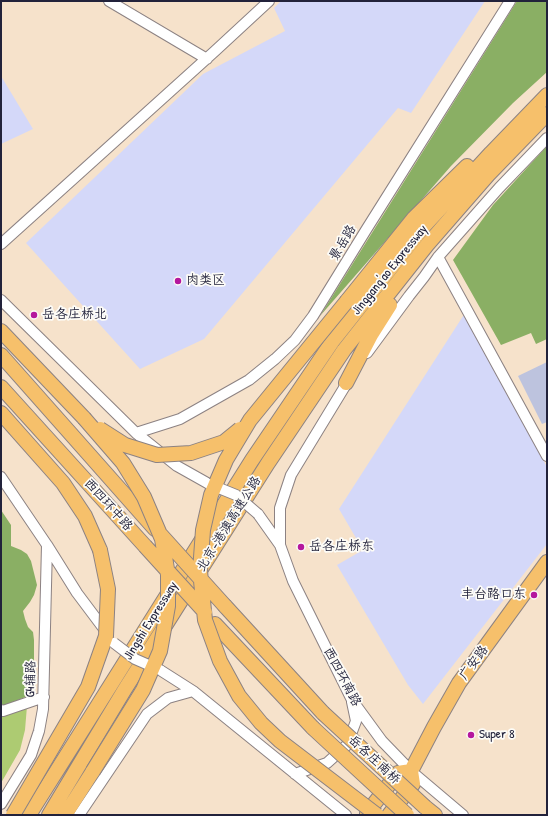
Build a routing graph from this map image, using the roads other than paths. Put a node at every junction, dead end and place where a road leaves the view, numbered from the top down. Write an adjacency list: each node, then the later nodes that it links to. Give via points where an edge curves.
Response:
1 (109, 1): 4 (street)
2 (269, 1): 4 (street)
3 (510, 1): 19 (street, 景岳路, via 314,316 295,340 249,380 180,419)
4 (207, 59): 8 (street)
5 (547, 94): 18 (highway, bridge, via 414,218); 21 (highway, Jinggang'ao Expressway, via 420,232 332,342)
6 (547, 114): 9 (highway, Jinggang'ao Expressway, via 488,175)
7 (547, 138): 10 (street)
8 (1, 244)
9 (427, 245): 14 (highway, via 371,335); 38 (highway, 北京-港澳高速公路, via 344,350 268,463 125,689)
10 (438, 257): 14 (street); 20 (street)
11 (1, 300): 19 (street)
12 (1, 331): 17 (highway)
13 (1, 355): 30 (highway, 西四环中路, bridge)
14 (346, 383): 24 (street, via 291,475 280,508)
15 (1, 387): 31 (highway, 西四环中路, bridge, via 215,624)
16 (1, 413): 36 (highway, bridge, via 63,483 86,516 100,550 108,589 106,636 88,687)
17 (84, 418): 18 (highway, bridge, via 125,445 157,455 191,453 224,442); 39 (highway, bridge, via 123,463 144,497 162,539 168,575 168,606 160,651 143,690)
18 (250, 420): 43 (highway, bridge, via 226,460 211,495 203,530 200,571 205,620 220,661 239,696 260,723)
19 (136, 433): 24 (street, 西四环南路, bridge, via 176,466 236,496 258,514)
20 (547, 456)
21 (252, 460): 37 (highway, Jingshi Expressway)
22 (1, 476): 23 (street)
23 (47, 545): 26 (street, bridge, via 77,593 114,642 135,659 160,670); 27 (street, G4辅路)
24 (280, 546): 28 (street, 西四环南路, via 293,581)
25 (547, 562): 32 (highway, 广安路, via 460,683)
26 (193, 691): 33 (street); 40 (street, via 168,698 147,714)
27 (44, 697): 29 (street, via 3,712); 34 (street, G4辅路, via 39,731 31,755)
28 (352, 700): 32 (street, 西四环南路, via 382,741); 33 (street, via 356,721 347,745 327,763)
29 (1, 710)
30 (323, 713): 35 (highway, 岳各庄南桥, bridge)
31 (313, 728): 45 (highway, 岳各庄南桥, bridge)
32 (411, 771): 42 (highway, via 398,773); 44 (highway, via 413,784); 46 (street, 西四环南路)
33 (294, 774): 41 (street)
34 (1, 804)
35 (430, 811)
36 (13, 815)
37 (29, 815)
38 (49, 815)
39 (65, 815)
40 (79, 815)
41 (346, 815)
42 (367, 815)
43 (376, 815)
44 (389, 815)
45 (407, 815)
46 (463, 815)

